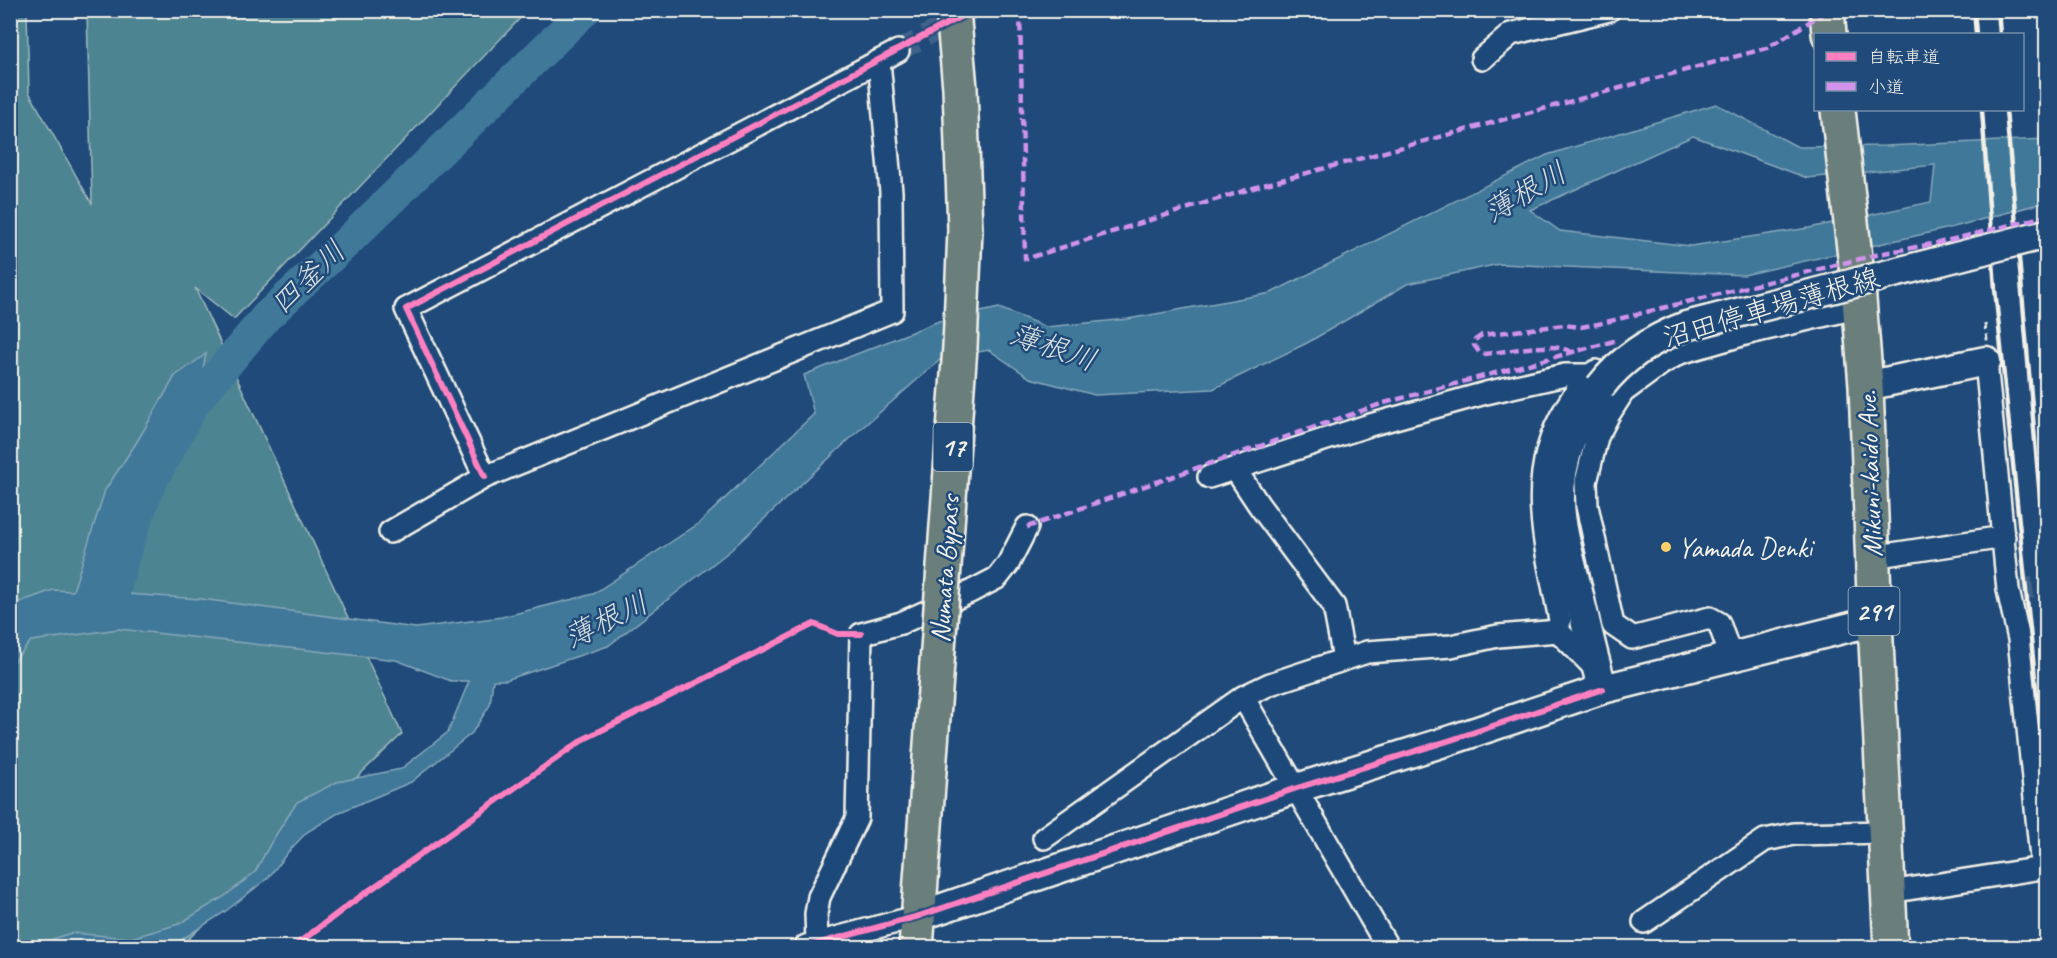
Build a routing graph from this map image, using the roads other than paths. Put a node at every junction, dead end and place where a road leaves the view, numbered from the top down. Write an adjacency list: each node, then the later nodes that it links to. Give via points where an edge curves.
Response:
1 (953, 10): 33 (highway, Numata Bypass / 17, bridge, via 965,230)
2 (1609, 10): 6 (street, via 1511,34)
3 (1827, 10): 4 (highway)
4 (1829, 33)
5 (898, 51): 7 (street)
6 (1482, 60)
7 (879, 61): 16 (street, via 891,192 892,311); 16 (street, via 406,309)
8 (1838, 111): 10 (highway, Mikuni-kaido Ave. / 291)
9 (2046, 234): 13 (main road, 沼田停車場薄根線, bridge, via 1686,326 1640,349)
10 (1860, 307): 12 (street, via 1749,333 1680,353); 14 (highway, Mikuni-kaido Ave. / 291)
11 (1986, 362): 14 (main road); 20 (street)
12 (1661, 364): 13 (street, via 1598,370); 24 (street, via 1623,392 1609,414 1598,437 1586,482 1587,506 1613,626 1632,638 1710,618 1719,623)
13 (1594, 381): 15 (street, via 1564,375 1486,393); 23 (street, via 1560,417 1540,489 1541,519 1560,620); 26 (main road, 沼田停車場薄根線, via 1569,446 1560,501 1564,533)
14 (1866, 387): 21 (highway, Mikuni-kaido Ave. / 291)
15 (1235, 469): 17 (street); 25 (street, via 1334,606)
16 (485, 477): 19 (street)
17 (1209, 477)
18 (1027, 527): 34 (street, via 997,578 901,623 861,634 857,818 819,897)
19 (390, 532)
20 (2004, 537): 21 (street); 31 (street, via 2019,639 2042,868)
21 (1872, 557): 22 (highway, Mikuni-kaido Ave. / 291)
22 (1875, 621): 24 (main road); 29 (highway, Mikuni-kaido Ave. / 291)
23 (1558, 631): 25 (street, via 1498,636 1450,646 1367,652); 26 (street)
24 (1731, 657): 26 (main road)
25 (1344, 659): 27 (street)
26 (1600, 680): 28 (main road, via 1451,740)
27 (1244, 697): 28 (street); 30 (street)
28 (1297, 788): 33 (main road); 35 (street)
29 (1885, 832): 31 (highway, Mikuni-kaido Ave. / 291); 32 (street, via 1794,834 1765,840)
30 (1044, 838)
31 (1888, 892): 36 (highway, Mikuni-kaido Ave. / 291)
32 (1644, 922)
33 (917, 932): 34 (street)
34 (811, 946)
35 (1388, 948)
36 (1891, 948)

